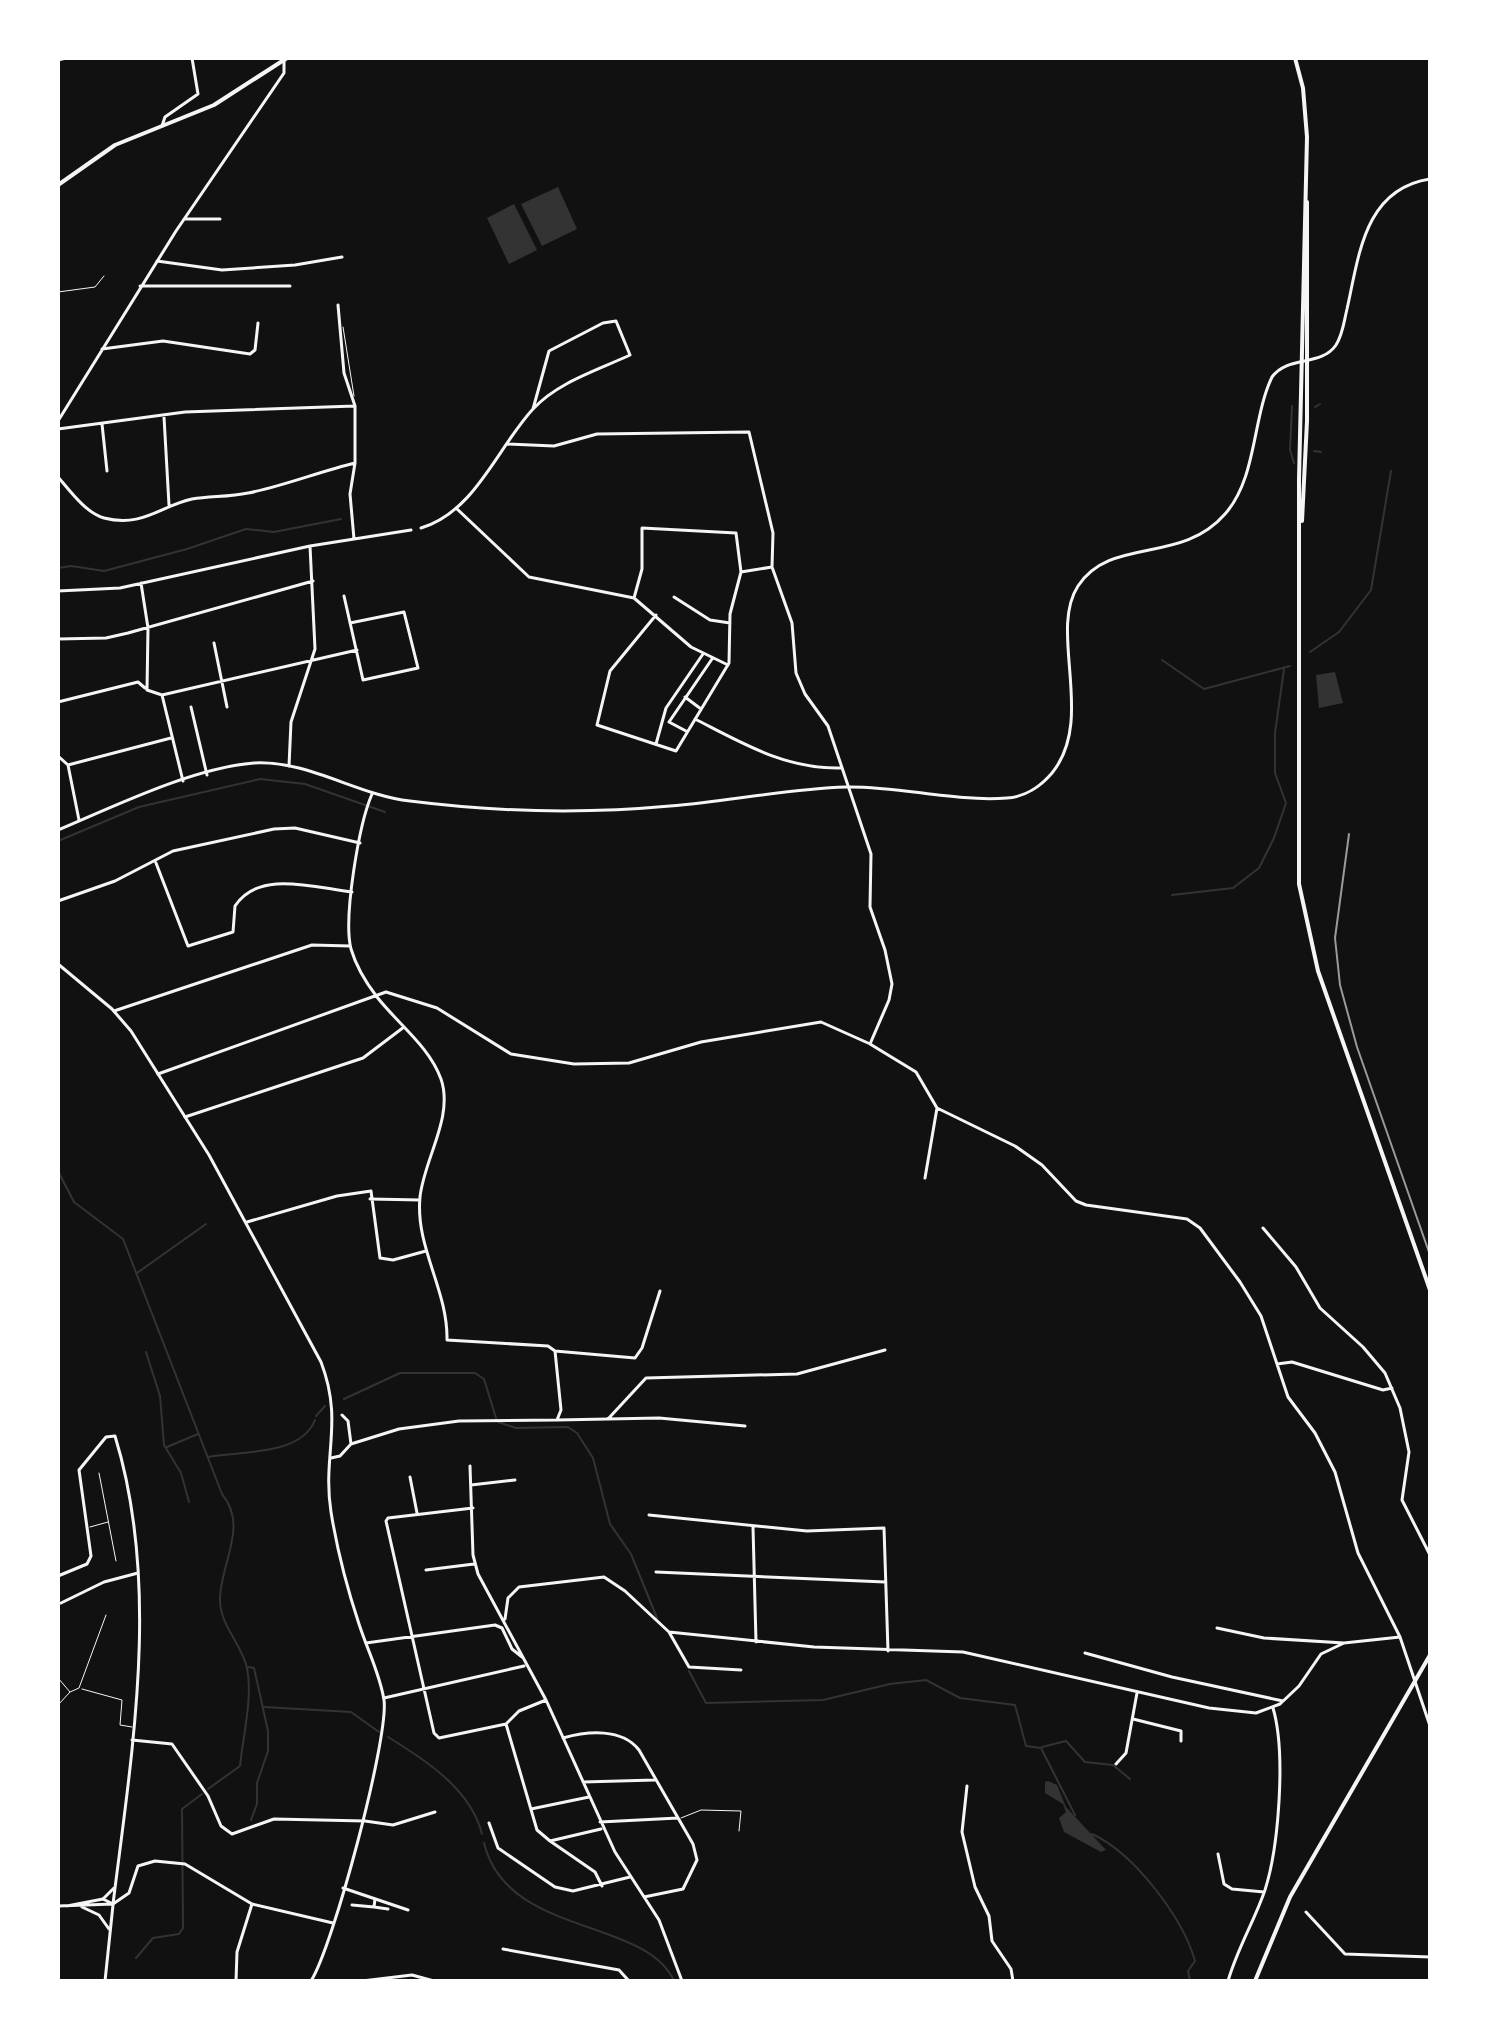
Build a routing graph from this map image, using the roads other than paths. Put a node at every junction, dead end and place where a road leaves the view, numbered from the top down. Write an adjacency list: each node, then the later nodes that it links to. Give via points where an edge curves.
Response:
1 (66, 58): 5 (street)
2 (192, 58): 6 (street, via 198,94 165,117)
3 (1295, 58): 9 (main road, via 1306,108)
4 (285, 59): 6 (main road, via 214,105); 10 (street, via 284,73)
5 (58, 60)
6 (162, 126): 8 (main road, via 104,151)
7 (1430, 179): 22 (street, via 1396,192 1374,214 1363,236 1334,347)
8 (58, 185)
9 (1306, 196): 22 (main road); 23 (main road)
10 (184, 219): 11 (street); 13 (street)
11 (220, 219)
12 (342, 257): 13 (street, via 222,270)
13 (157, 261): 15 (street)
14 (104, 276): 17 (lane, via 95,287)
15 (140, 286): 16 (street); 21 (street)
16 (290, 286)
17 (58, 292)
18 (338, 305): 24 (street, via 344,373)
19 (258, 323): 21 (street, via 250,354 163,341)
20 (343, 327): 24 (lane)
21 (102, 349): 27 (street)
22 (1307, 359): 23 (street); 37 (main road)
23 (1300, 362): 37 (main road); 78 (street, via 1282,366 1272,377 1238,494 1214,526 1190,542 1118,556 1079,585 1070,618 1069,741 1053,772 1038,787 995,798)
24 (355, 404): 26 (street); 31 (street)
25 (533, 409): 25 (street, via 561,387 630,355 616,321 549,351); 30 (street)
26 (164, 417): 28 (street); 34 (street)
27 (58, 421)
28 (102, 424): 29 (street); 32 (street)
29 (58, 429)
30 (507, 444): 35 (street); 41 (street, via 554,446 608,433 749,432 773,533)
31 (355, 463): 34 (street, via 249,493); 39 (street, via 350,494)
32 (107, 471)
33 (58, 477): 34 (street, via 102,517 134,520)
34 (169, 506)
35 (457, 509): 36 (street); 48 (street, via 529,577)
36 (421, 528)
37 (1301, 528): 101 (main road, via 1301,903 1318,971)
38 (411, 530): 39 (street)
39 (354, 539): 40 (street)
40 (310, 546): 43 (street); 44 (street)
41 (772, 567): 42 (street); 75 (street, via 792,623 796,673 828,726)
42 (741, 572): 48 (street, via 736,533 642,528 642,569); 51 (street)
43 (313, 581): 52 (street); 58 (street)
44 (141, 583): 45 (street); 52 (street)
45 (58, 591)
46 (344, 596): 50 (street)
47 (674, 597): 51 (street, via 710,620)
48 (634, 598): 49 (street)
49 (656, 615): 56 (street); 71 (street, via 610,671 597,725)
50 (350, 623): 55 (street); 55 (street, via 404,612 418,668 363,680)
51 (730, 623): 59 (street)
52 (148, 628): 53 (street, via 106,638); 61 (street)
53 (58, 639)
54 (214, 643): 60 (street)
55 (357, 650): 58 (street)
56 (703, 654): 57 (street); 71 (street, via 666,708)
57 (712, 659): 59 (street); 63 (street)
58 (312, 661): 60 (street); 74 (street, via 291,722)
59 (728, 665): 67 (street)
60 (223, 680): 62 (street); 66 (street)
61 (147, 690): 62 (street); 64 (street, via 138,682)
62 (162, 695): 70 (street)
63 (685, 697): 67 (street); 69 (street, via 669,722)
64 (58, 702)
65 (191, 707): 76 (street)
66 (227, 707)
67 (701, 709): 68 (street)
68 (694, 719): 69 (street); 75 (street, via 789,763)
69 (686, 731): 71 (street, via 676,751)
70 (171, 738): 73 (street); 77 (street)
71 (656, 744)
72 (58, 756): 73 (street)
73 (68, 765): 80 (street)
74 (289, 766): 76 (street, via 249,764); 79 (street)
75 (840, 768): 78 (street)
76 (207, 775): 77 (street)
77 (183, 781): 80 (street)
78 (847, 787): 79 (street, via 666,807 543,812); 91 (street, via 868,841 870,907 891,971 889,1000)
79 (372, 794): 82 (street)
80 (79, 821): 81 (street)
81 (58, 830)
82 (360, 843): 83 (street, via 295,828 274,829 173,851); 84 (street)
83 (156, 862): 84 (street, via 188,946 233,932 235,906 255,887 278,884); 85 (street)
84 (352, 892): 86 (street)
85 (58, 901)
86 (350, 946): 88 (street); 89 (street, via 312,945)
87 (58, 964): 89 (street)
88 (375, 994): 90 (street); 91 (street, via 394,993 425,1003 517,1056 574,1064 626,1063 701,1042 821,1022); 92 (street)
89 (114, 1011): 92 (street)
90 (404, 1027): 94 (street, via 363,1058); 97 (street, via 435,1067 444,1099)
91 (870, 1044): 93 (street, via 916,1072)
92 (158, 1074): 94 (street)
93 (937, 1108): 95 (street); 105 (street, via 1015,1146 1076,1201 1181,1218 1200,1228 1261,1316)
94 (185, 1117): 98 (street)
95 (925, 1178)
96 (370, 1199): 97 (street); 98 (street, via 371,1191 337,1196); 100 (street, via 380,1258)
97 (420, 1200): 100 (street)
98 (246, 1222): 112 (street, via 331,1386)
99 (1263, 1228): 106 (street, via 1296,1267 1320,1308 1363,1347)
100 (426, 1251): 104 (street, via 441,1293 447,1340 548,1346)
101 (1430, 1290)
102 (660, 1291): 104 (street, via 635,1358)
103 (885, 1350): 108 (street, via 783,1376 646,1378)
104 (555, 1351): 109 (street, via 561,1410)
105 (1276, 1364): 106 (street, via 1292,1362 1383,1390); 140 (street, via 1288,1397 1326,1453 1358,1553)
106 (1392, 1388): 124 (street, via 1409,1452 1402,1500)
107 (342, 1415): 111 (street)
108 (608, 1419): 109 (street); 110 (street)
109 (557, 1420): 111 (street, via 446,1423 399,1429)
110 (745, 1426)
111 (351, 1444): 112 (street)
112 (331, 1458): 143 (street, via 331,1511)
113 (470, 1466): 117 (street)
114 (99, 1473): 121 (lane)
115 (410, 1477): 119 (street)
116 (515, 1480): 117 (street)
117 (471, 1485): 118 (street)
118 (473, 1508): 119 (street); 126 (street)
119 (417, 1513): 141 (street, via 388,1518 386,1523)
120 (649, 1515): 122 (street)
121 (110, 1522): 123 (lane); 125 (lane)
122 (753, 1527): 131 (street); 132 (street, via 884,1528)
123 (88, 1528): 129 (street, via 79,1470 106,1437 115,1436); 130 (street, via 87,1564)
124 (1430, 1555)
125 (116, 1561)
126 (475, 1564): 127 (street); 137 (street)
127 (426, 1570)
128 (656, 1572): 131 (street)
129 (138, 1573): 134 (street); 164 (street)
130 (58, 1576)
131 (755, 1577): 132 (street); 142 (street)
132 (885, 1582): 145 (street)
133 (58, 1589): 134 (street)
134 (61, 1603): 135 (street)
135 (58, 1612)
136 (106, 1615): 152 (lane)
137 (505, 1619): 139 (street, via 508,1598 519,1587 604,1577); 148 (street)
138 (1217, 1628): 144 (street, via 1264,1638)
139 (669, 1632): 142 (street); 150 (street, via 689,1667)
140 (1400, 1637): 144 (street); 163 (street)
141 (412, 1638): 143 (street); 148 (street, via 495,1625); 153 (street)
142 (756, 1642): 145 (street)
143 (366, 1643): 156 (street)
144 (1344, 1643): 158 (street, via 1321,1654)
145 (888, 1651): 155 (street, via 963,1652)
146 (1085, 1653): 158 (street)
147 (1430, 1655): 214 (main road, via 1290,1897)
148 (522, 1657): 149 (street)
149 (525, 1666): 153 (street); 157 (street)
150 (741, 1670)
151 (58, 1678): 154 (lane)
152 (79, 1688): 154 (lane); 164 (lane, via 122,1700 120,1725)
153 (424, 1689): 156 (street); 162 (street, via 437,1737)
154 (70, 1692): 159 (lane)
155 (1137, 1693): 160 (street, via 1245,1713); 161 (street)
156 (384, 1698): 176 (street, via 384,1732)
157 (546, 1700): 162 (street, via 519,1711); 165 (street)
158 (1283, 1701): 160 (street)
159 (58, 1705)
160 (1273, 1708): 187 (street, via 1280,1749)
161 (1133, 1719): 167 (street, via 1181,1731); 168 (street, via 1126,1753)
162 (506, 1724): 173 (street)
163 (1430, 1726)
164 (133, 1727): 166 (street)
165 (563, 1738): 169 (street, via 621,1735 639,1750); 170 (street)
166 (132, 1740): 176 (street, via 172,1744 221,1826 232,1834 274,1819); 184 (street)
167 (1181, 1741)
168 (1116, 1764)
169 (655, 1780): 170 (street); 175 (street)
170 (583, 1782): 172 (street)
171 (967, 1786): 212 (street, via 962,1832 992,1941)
172 (589, 1797): 173 (street); 177 (street)
173 (531, 1809): 181 (street, via 537,1830)
174 (435, 1812): 176 (street, via 393,1825)
175 (678, 1818): 177 (street); 180 (lane, via 701,1810 741,1811); 188 (street, via 695,1851 693,1872 683,1889)
176 (361, 1821): 186 (street)
177 (600, 1822): 179 (street)
178 (489, 1823): 185 (street, via 498,1848 555,1887 573,1891)
179 (602, 1828): 181 (street); 183 (street)
180 (739, 1831)
181 (550, 1841): 185 (street, via 595,1872)
182 (1218, 1854): 187 (street, via 1224,1884)
183 (630, 1877): 185 (street); 188 (street)
184 (116, 1884): 189 (street); 191 (street)
185 (602, 1886)
186 (343, 1888): 190 (street); 201 (street)
187 (1264, 1892): 213 (street)
188 (644, 1897): 211 (street, via 666,1935)
189 (103, 1899): 191 (street); 195 (street)
190 (375, 1899): 197 (street); 199 (street)
191 (113, 1904): 192 (street, via 129,1893 138,1866 155,1861 183,1863); 196 (street); 202 (street)
192 (252, 1904): 201 (street); 206 (street, via 237,1952)
193 (352, 1905): 197 (street)
194 (58, 1906): 195 (street)
195 (67, 1906): 196 (street)
196 (79, 1906): 202 (street, via 104,1918)
197 (374, 1907): 198 (street)
198 (388, 1909)
199 (408, 1910)
200 (1306, 1912): 204 (street, via 1345,1954)
201 (333, 1923): 207 (street)
202 (109, 1941): 205 (street)
203 (503, 1949): 210 (street, via 619,1970)
204 (1430, 1957)
205 (105, 1981)
206 (236, 1981)
207 (311, 1981)
208 (362, 1981): 209 (street, via 412,1975)
209 (434, 1981)
210 (629, 1981)
211 (682, 1981)
212 (1013, 1981)
213 (1228, 1981)
214 (1255, 1981)

